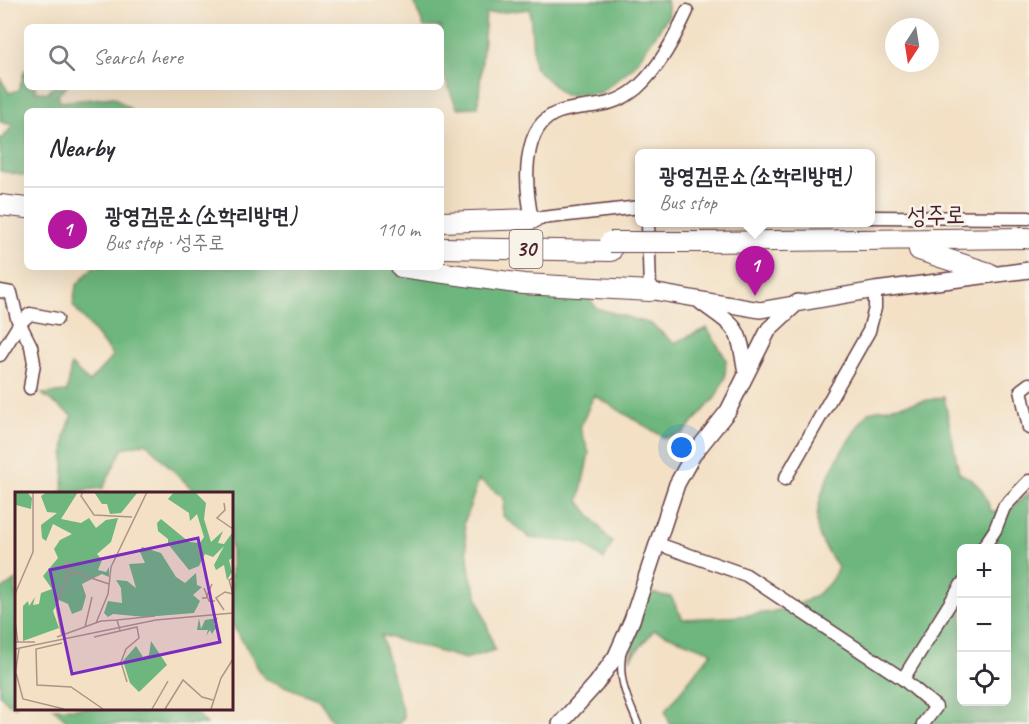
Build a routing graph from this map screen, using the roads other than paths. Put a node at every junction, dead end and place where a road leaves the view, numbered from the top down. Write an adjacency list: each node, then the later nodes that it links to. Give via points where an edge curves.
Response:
1 (686, 6): 9 (street, via 671,47 636,88 610,103 559,112 546,119 529,142)
2 (0, 194): 3 (highway)
3 (24, 198)
4 (0, 205): 6 (highway)
5 (635, 207): 9 (street)
6 (24, 208)
7 (875, 217): 8 (street)
8 (1029, 218)
9 (532, 219): 10 (highway)
10 (444, 222)
11 (648, 227): 24 (street)
12 (1029, 238): 14 (highway, 성주로 / 30)
13 (444, 240): 15 (highway, 30)
14 (700, 246): 15 (highway, 30, bridge); 18 (highway, 성주로 / 30)
15 (611, 247): 16 (highway, 30)
16 (444, 248)
17 (1029, 248): 18 (highway, 성주로 / 30)
18 (919, 250): 21 (highway)
19 (423, 270): 24 (highway, via 524,284)
20 (1029, 270): 21 (street)
21 (989, 273): 22 (street)
22 (875, 290): 26 (street); 34 (street, via 869,331)
23 (0, 291): 28 (street, via 11,293)
24 (650, 291): 25 (street)
25 (696, 299): 26 (street, via 760,310); 30 (street, via 734,326 740,335)
26 (798, 302): 30 (street, via 769,329)
27 (57, 319): 28 (street, via 30,314)
28 (20, 323): 29 (street); 32 (street, via 34,363)
29 (0, 355)
30 (746, 373): 36 (street, via 728,411 693,455 677,484)
31 (1029, 384): 33 (street, via 1022,390)
32 (30, 388)
33 (1029, 428)
34 (785, 479)
35 (1029, 481): 37 (street, via 1004,507)
36 (658, 544): 39 (street); 40 (street, via 746,574)
37 (986, 544)
38 (957, 592): 40 (street)
39 (625, 637): 41 (street, via 596,684); 42 (lane, via 620,671 623,690)
40 (903, 679): 43 (street, via 936,706)
41 (560, 724)
42 (638, 724)
43 (923, 724)

